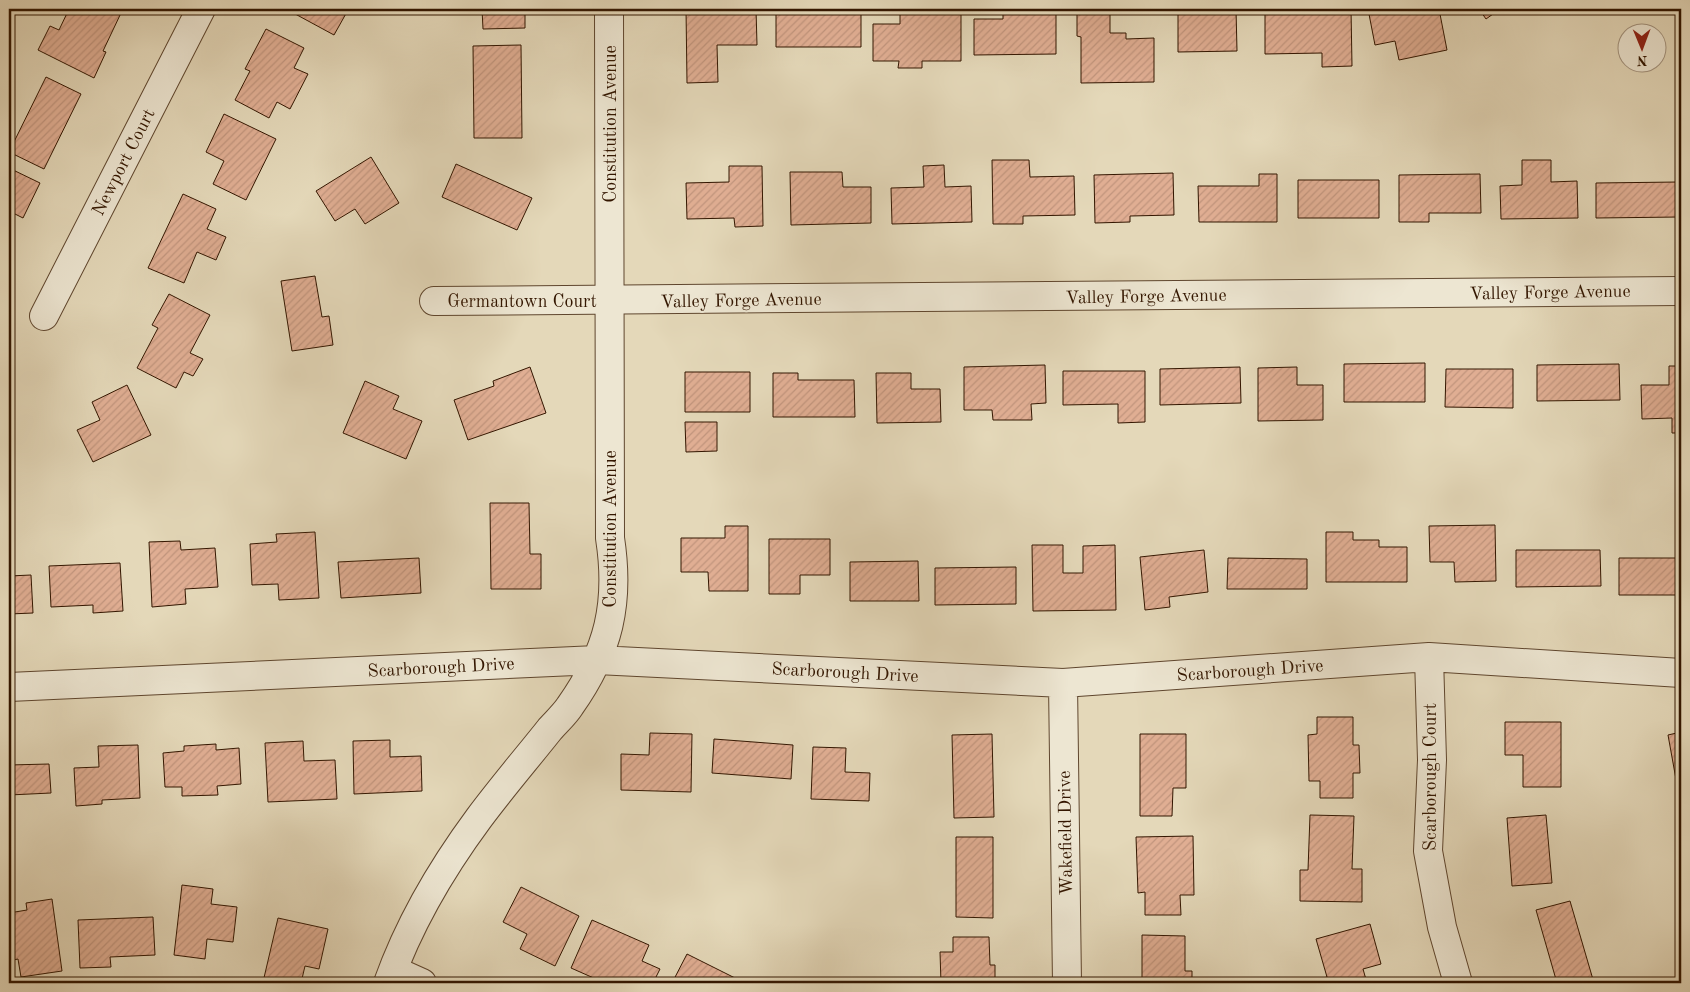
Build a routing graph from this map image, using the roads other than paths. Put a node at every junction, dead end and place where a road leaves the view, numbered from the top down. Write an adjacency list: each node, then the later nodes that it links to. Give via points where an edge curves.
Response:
1 (201, 9): 6 (street, Newport Court)
2 (609, 9): 5 (street, Constitution Avenue)
3 (1681, 291): 5 (street, Valley Forge Avenue)
4 (434, 301): 5 (street, Germantown Court)
5 (610, 301): 8 (street, Constitution Avenue, via 613,601 608,630)
6 (44, 316)
7 (1429, 657): 9 (street, Scarborough Drive); 10 (street, Scarborough Drive); 15 (street, Scarborough Court, via 1432,760 1428,851 1442,927)
8 (597, 660): 10 (street, Scarborough Drive); 11 (street, Scarborough Drive); 12 (street, Constitution Avenue, via 569,708 479,819 440,877 422,907)
9 (1681, 672)
10 (1063, 683): 14 (street, Wakefield Drive)
11 (9, 686)
12 (390, 977): 13 (street)
13 (422, 983)
14 (1067, 983)
15 (1458, 983)

